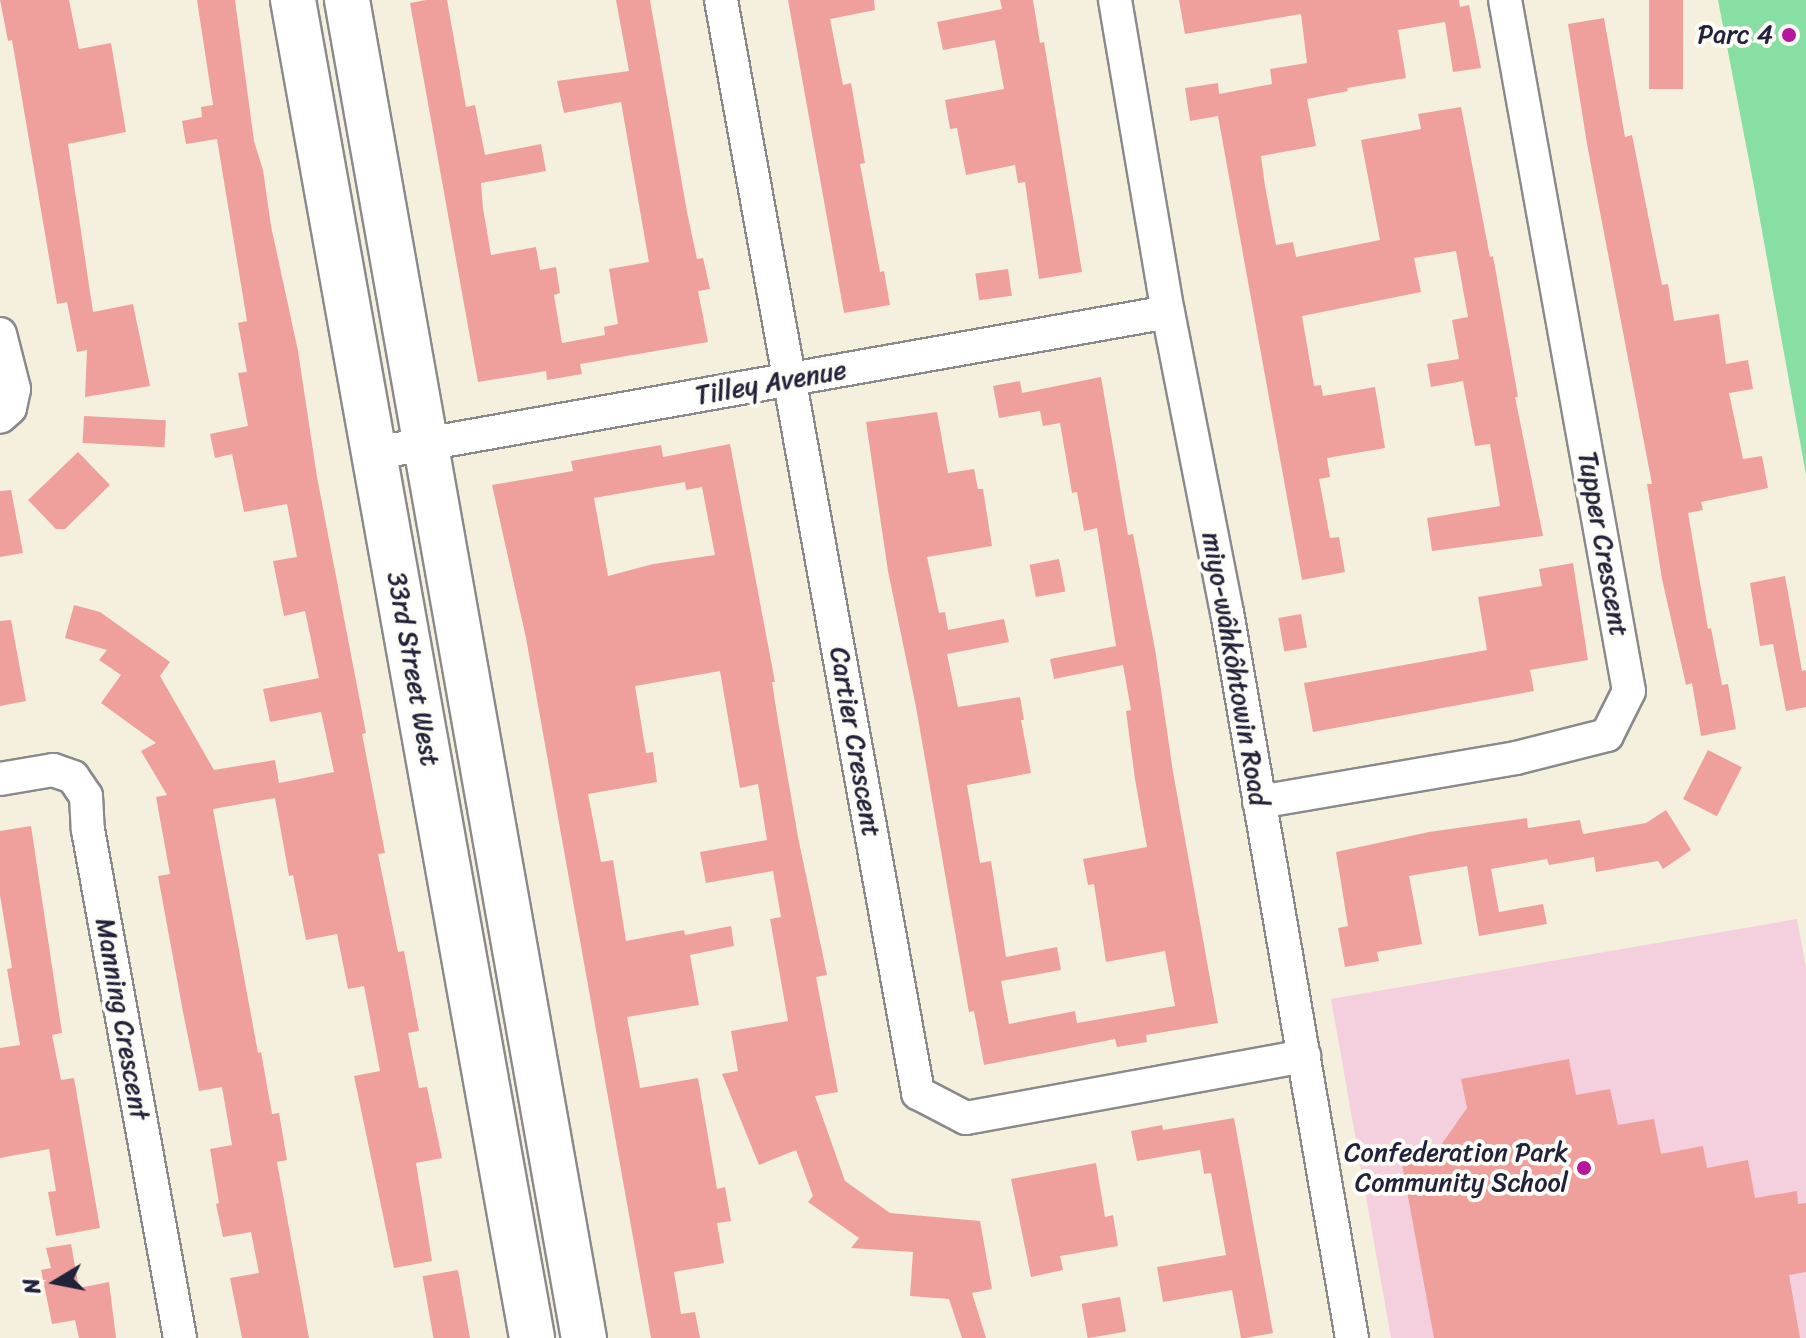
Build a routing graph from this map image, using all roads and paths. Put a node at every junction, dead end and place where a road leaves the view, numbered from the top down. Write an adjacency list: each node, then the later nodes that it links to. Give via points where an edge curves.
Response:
1 (293, 0): 11 (main road, 33rd Street West)
2 (347, 0): 10 (main road, 33rd Street West)
3 (721, 0): 8 (street, Cartier Crescent)
4 (1115, 0): 6 (street, miyo-wâhkôhtowin Road)
5 (1505, 0): 13 (street, Tupper Crescent, via 1629,691 1607,735 1516,758)
6 (1168, 312): 8 (street, Tilley Avenue); 13 (street, miyo-wâhkôhtowin Road)
7 (0, 334): 9 (street, via 14,389 10,408)
8 (790, 379): 10 (street, Tilley Avenue); 14 (street, Cartier Crescent, via 918,1093 966,1118)
9 (0, 417)
10 (427, 444): 11 (street, Tilley Avenue); 17 (main road, 33rd Street West)
11 (375, 453): 16 (main road, 33rd Street West)
12 (0, 779): 15 (street, Manning Crescent, via 53,770 73,777 86,796)
13 (1259, 802): 14 (street, miyo-wâhkôhtowin Road)
14 (1304, 1056): 18 (street, miyo-wâhkôhtowin Road)
15 (180, 1338)
16 (532, 1338)
17 (584, 1338)
18 (1352, 1338)

